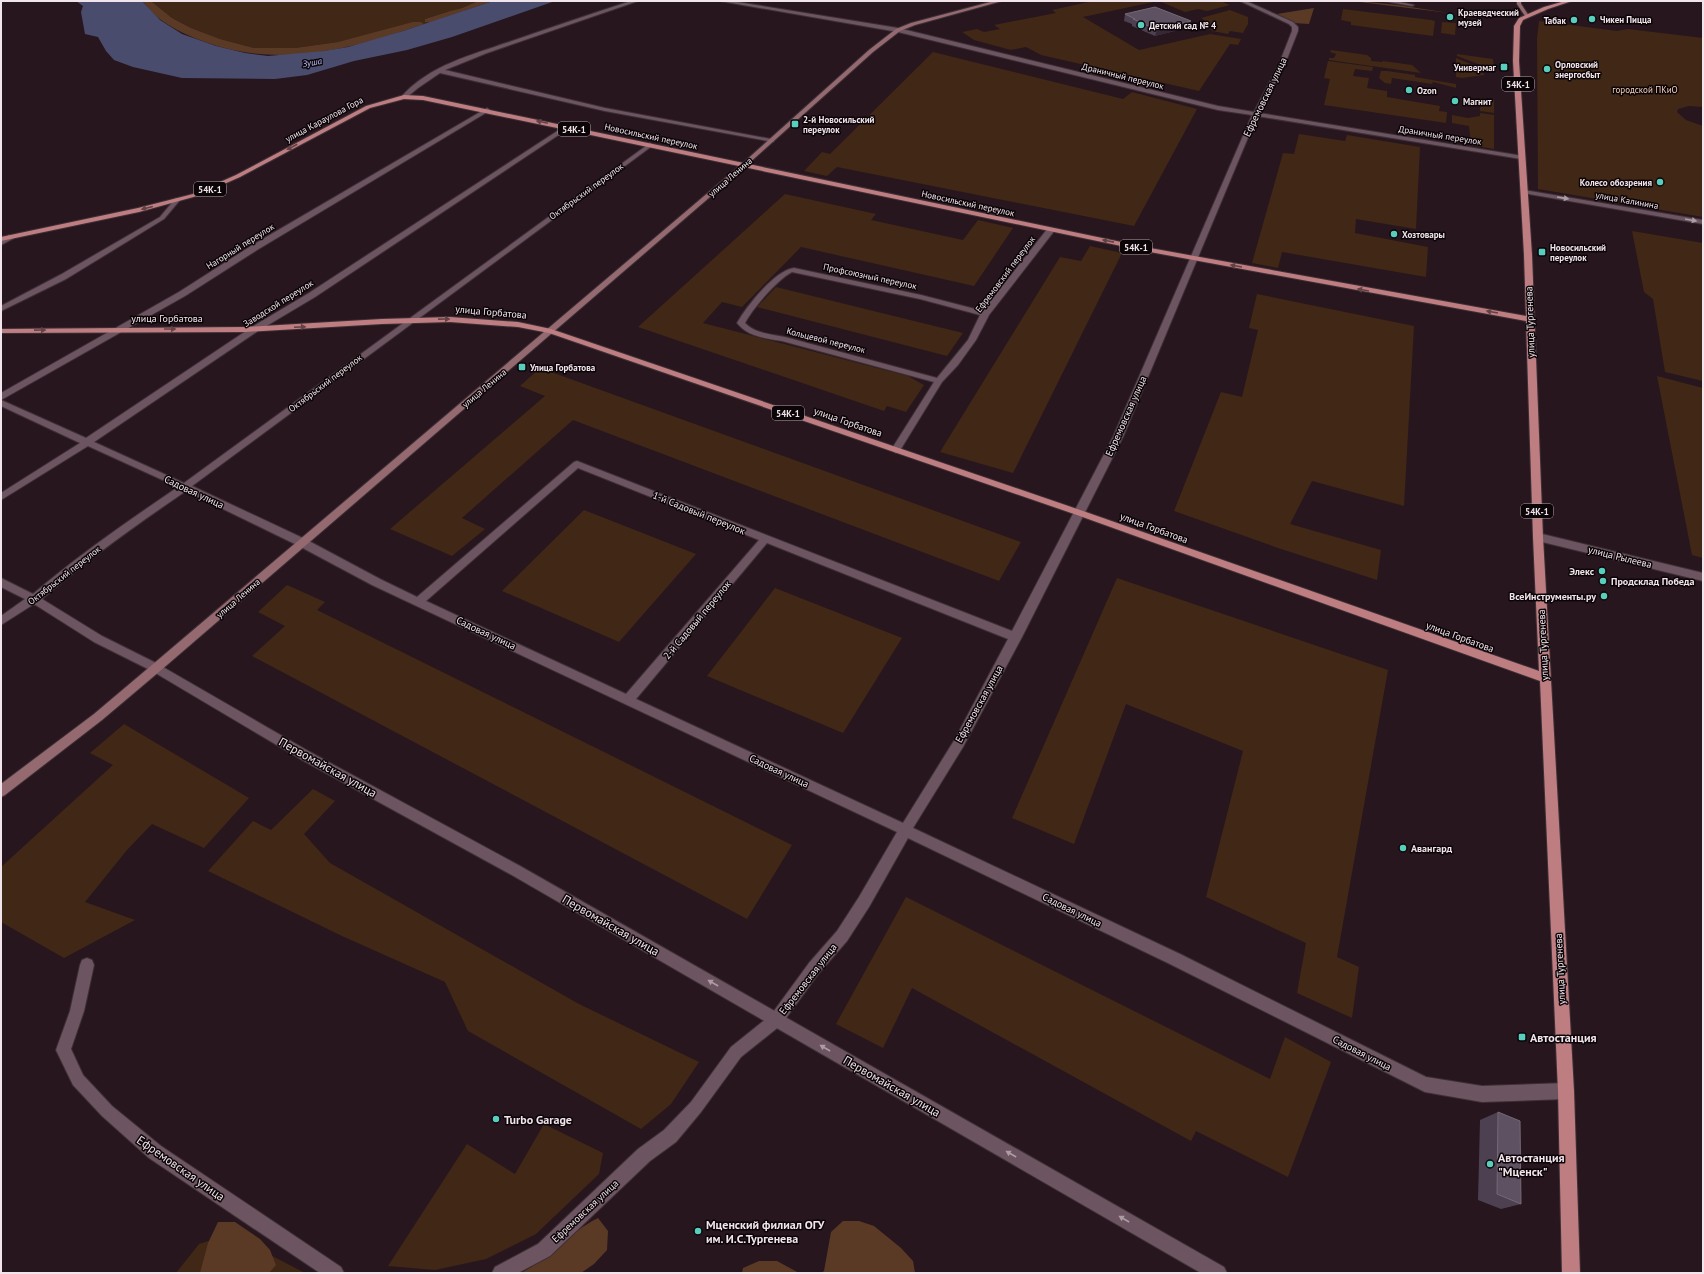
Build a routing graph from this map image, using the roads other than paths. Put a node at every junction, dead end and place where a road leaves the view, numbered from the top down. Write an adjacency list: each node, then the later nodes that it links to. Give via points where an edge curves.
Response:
1 (636, 1): 11 (street, улица Караулова Гора, via 462,60)
2 (722, 1): 10 (street, Драничный переулок)
3 (1000, 1): 10 (main road, улица Ленина, via 924,20)
4 (1242, 1): 14 (street, Ефремовская улица, via 1295,27 1278,73)
5 (1385, 1): 8 (street)
6 (1518, 1): 9 (main road)
7 (1570, 1): 9 (main road)
8 (1412, 5)
9 (1527, 15): 18 (main road, улица Тургенева / 54К-1, via 1519,21 1516,61)
10 (898, 30): 14 (street, Драничный переулок, via 1183,100); 16 (main road, улица Ленина)
11 (440, 71): 12 (street, улица Караулова Гора, via 412,89); 16 (street, via 495,86 636,117)
12 (404, 98): 13 (main road, Новосильский переулок / 54К-1, via 423,98); 21 (main road, улица Караулова Гора / 54К-1, one-way to 21, via 368,107 225,183)
13 (487, 110): 15 (main road, Новосильский переулок / 54К-1, one-way to 13); 34 (street, Нагорный переулок)
14 (1255, 115): 18 (street, Драничный переулок); 27 (street, Ефремовская улица)
15 (567, 127): 17 (main road, Новосильский переулок / 54К-1); 33 (street, Заводской переулок, via 312,295)
16 (771, 141): 19 (main road, улица Ленина)
17 (650, 144): 19 (main road, Новосильский переулок / 54К-1); 32 (street, Октябрьский переулок)
18 (1521, 157): 20 (main road, улица Тургенева / 54К-1)
19 (745, 164): 23 (main road, Новосильский переулок / 54К-1); 36 (main road, улица Ленина)
20 (1524, 192): 22 (street, улица Калинина, one-way to 22); 31 (main road, улица Тургенева / 54К-1)
21 (177, 200): 24 (main road, улица Караулова Гора / 54К-1, one-way to 24); 29 (street, via 162,218 63,277)
22 (1703, 222)
23 (1051, 230): 27 (main road, Новосильский переулок / 54К-1, one-way to 23); 30 (street, Ефремовский переулок)
24 (12, 237): 25 (main road, улица Караулова Гора / 54К-1); 26 (street)
25 (1, 239)
26 (1, 243)
27 (1194, 258): 31 (main road, Новосильский переулок / 54К-1, one-way to 27); 44 (street, Ефремовская улица, via 1120,430)
28 (761, 298): 30 (street, Профсоюзный переулок, via 787,271 796,270 921,297); 37 (street, Кольцевой переулок, via 741,323 751,332)
29 (1, 309)
30 (985, 314): 37 (street, Ефремовский переулок, via 972,340)
31 (1530, 319): 45 (main road, улица Тургенева / 54К-1)
32 (409, 321): 33 (main road, улица Горбатова / 54К-1, one-way to 32); 36 (main road, улица Горбатова / 54К-1, one-way to 36, via 491,321 524,324); 42 (street, Октябрьский переулок)
33 (255, 329): 34 (main road, улица Горбатова / 54К-1, one-way to 33); 40 (street, Заводской переулок)
34 (120, 330): 35 (main road, улица Горбатова / 54К-1, one-way to 34); 38 (street, Нагорный переулок)
35 (1, 331)
36 (551, 331): 41 (main road, улица Горбатова / 54К-1); 47 (main road, улица Ленина)
37 (940, 381): 41 (street, Ефремовский переулок)
38 (1, 397)
39 (1, 403): 40 (street, Садовая улица)
40 (86, 443): 42 (street, Садовая улица); 43 (street, Заводской переулок)
41 (896, 450): 44 (main road, улица Горбатова / 54К-1)
42 (185, 487): 47 (street, Садовая улица); 50 (street, Октябрьский переулок, via 135,521)
43 (1, 497)
44 (1080, 514): 53 (street, Ефремовская улица); 55 (main road, улица Горбатова / 54К-1)
45 (1538, 537): 48 (street, улица Рылеева); 55 (main road, улица Тургенева / 54К-1)
46 (765, 539): 51 (street, 1-й Садовый переулок, via 577,464); 53 (street, 1-й Садовый переулок); 56 (street, 2-й Садовый переулок)
47 (303, 543): 51 (street, Садовая улица, via 344,566); 54 (main road, улица Ленина)
48 (1703, 578)
49 (1, 582): 50 (street, Первомайская улица)
50 (34, 599): 52 (street, Октябрьский переулок); 54 (street, Первомайская улица, via 98,639)
51 (419, 601): 56 (street, Садовая улица)
52 (1, 621)
53 (1016, 637): 58 (street, Ефремовская улица, via 958,743)
54 (156, 668): 57 (main road, улица Ленина, via 98,717); 60 (street, Первомайская улица, one-way to 54, via 515,870 306,756)
55 (1544, 678): 61 (main road, улица Тургенева)
56 (628, 700): 58 (street, Садовая улица)
57 (1, 791)
58 (905, 830): 60 (street, Ефремовская улица, via 842,936 814,968); 61 (street, Садовая улица, via 1175,959 1425,1084 1482,1094)
59 (87, 964): 62 (street, Ефремовская улица, via 77,1011 63,1050 78,1080 106,1111 155,1152)
60 (776, 1020): 63 (street, Ефремовская улица, via 736,1052 696,1107 670,1136 644,1156 544,1250); 64 (street, Первомайская улица, one-way to 60)
61 (1566, 1091): 65 (main road, улица Тургенева)
62 (335, 1273)
63 (501, 1273)
64 (1218, 1273)
65 (1571, 1273)

